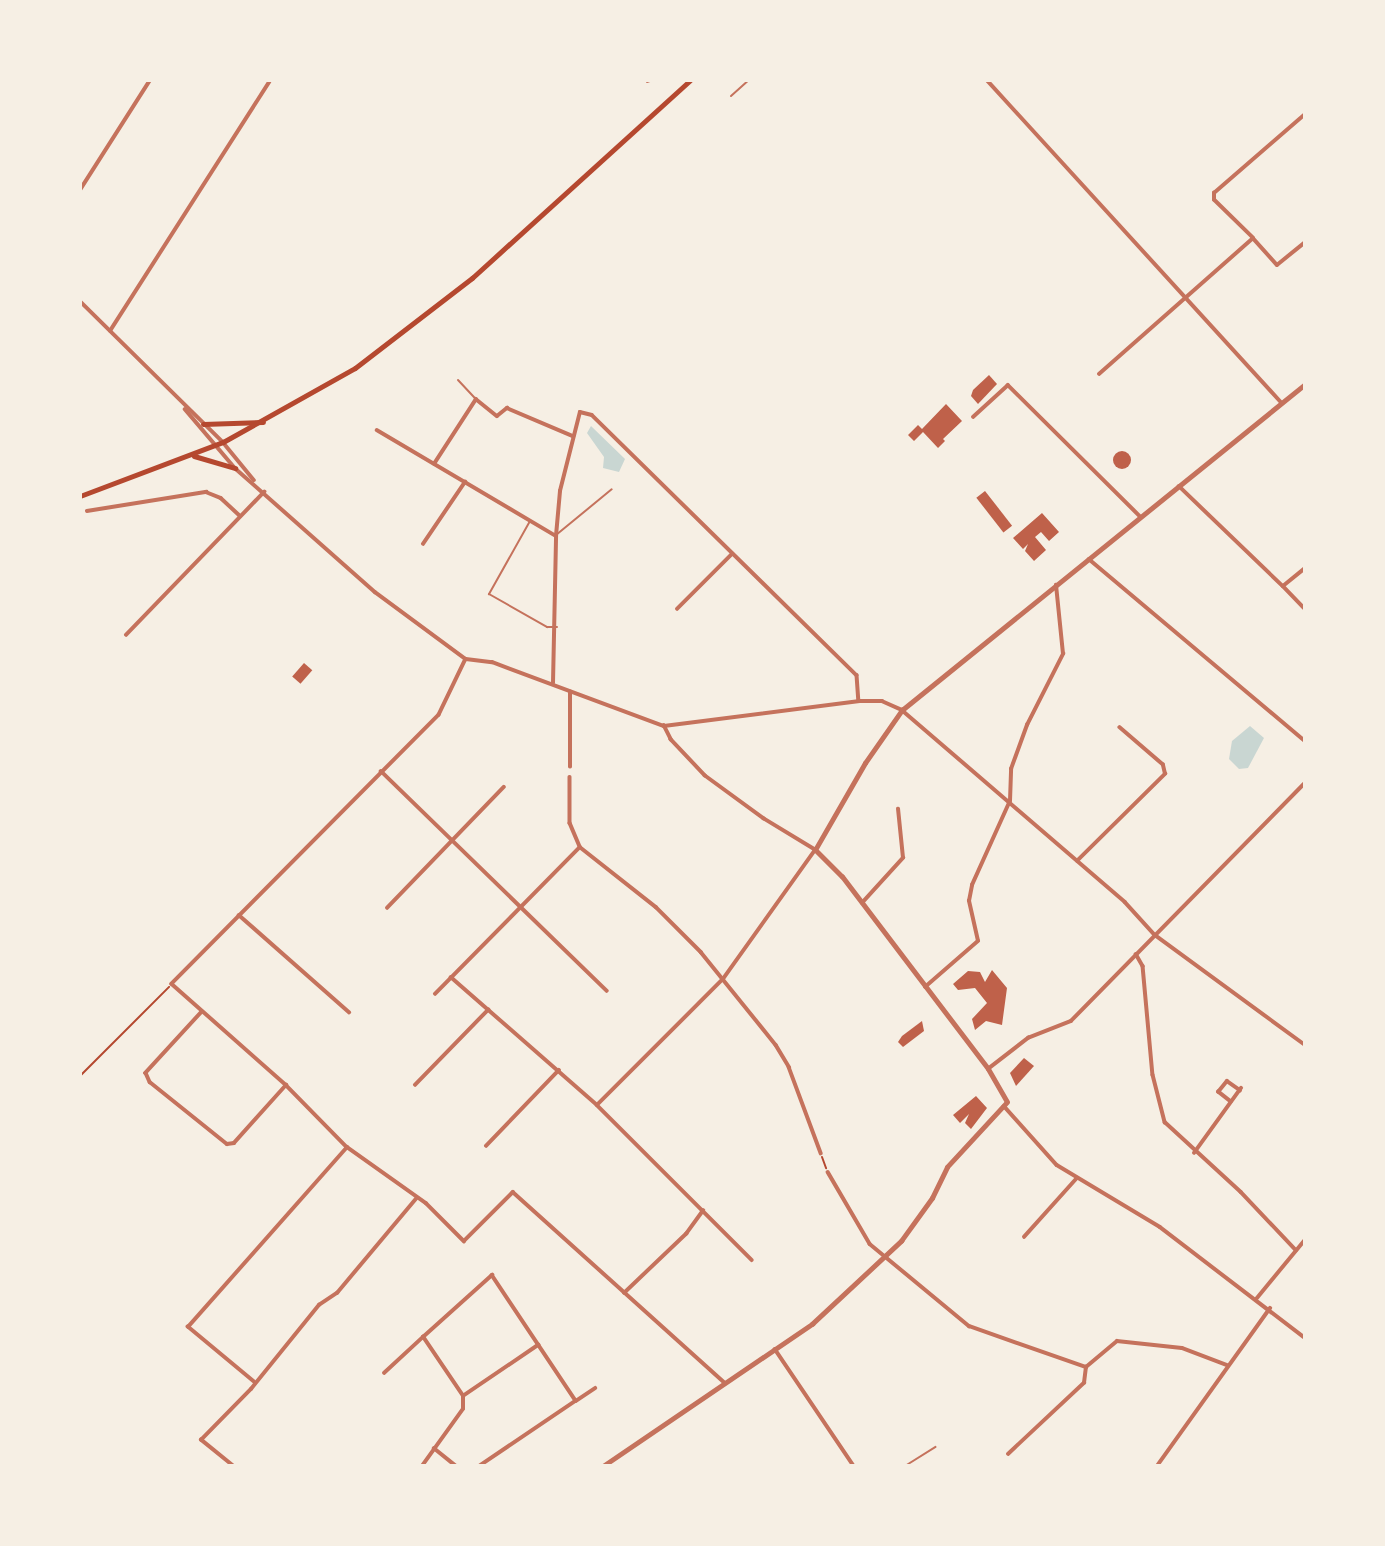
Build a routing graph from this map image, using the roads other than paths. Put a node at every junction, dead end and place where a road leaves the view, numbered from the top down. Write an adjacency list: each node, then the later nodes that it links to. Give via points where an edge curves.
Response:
1 (150, 80): 10 (street)
2 (653, 80): 7 (lane)
3 (690, 80): 23 (main road, via 416,324 335,381)
4 (749, 80): 8 (lane)
5 (987, 80): 13 (street)
6 (269, 82): 15 (street)
7 (647, 82)
8 (731, 96)
9 (1304, 115): 11 (street, via 1214,193 1214,200)
10 (80, 190)
11 (1253, 238): 12 (street, via 1277,265); 13 (street)
12 (1304, 243)
13 (1185, 296): 16 (street); 20 (street)
14 (80, 301): 15 (street)
15 (110, 331): 21 (street)
16 (1099, 374)
17 (458, 380): 19 (lane)
18 (1304, 385): 20 (street)
19 (476, 399): 26 (street, via 496,416 507,408); 30 (street)
20 (1282, 403): 34 (street)
21 (185, 409): 24 (street); 28 (street)
22 (973, 417): 40 (street, via 1008,385)
23 (263, 422): 24 (main road); 27 (main road)
24 (203, 424): 27 (street)
25 (377, 430): 30 (street)
26 (573, 436): 42 (street); 44 (street, via 580,412 592,415)
27 (223, 442): 28 (main road); 33 (street)
28 (213, 447): 29 (main road); 31 (street)
29 (194, 456): 31 (main road); 37 (main road)
30 (434, 464): 32 (street)
31 (235, 468): 33 (street)
32 (465, 482): 41 (street); 43 (street)
33 (257, 486): 36 (street)
34 (1179, 486): 40 (street); 48 (street)
35 (611, 489): 42 (lane)
36 (264, 492): 39 (street); 53 (street, via 375,592)
37 (80, 496)
38 (87, 511): 39 (street, via 206,492 221,498)
39 (240, 516): 52 (street)
40 (1141, 517): 45 (street)
41 (530, 520): 42 (street); 51 (lane, via 489,594 547,628)
42 (555, 536): 51 (street)
43 (423, 544)
44 (732, 554): 50 (street); 56 (street, via 856,675)
45 (1089, 559): 47 (street); 60 (street)
46 (1304, 569): 48 (street)
47 (1056, 585): 57 (street); 66 (street, via 1063,654 1027,725 1011,769)
48 (1283, 586): 49 (street)
49 (1304, 608)
50 (677, 609)
51 (557, 627): 54 (street)
52 (126, 635)
53 (466, 659): 54 (street, via 492,662); 62 (street, via 439,715)
54 (553, 684): 55 (street)
55 (570, 692): 58 (street); 61 (street)
56 (859, 701): 57 (street, via 882,701); 58 (street)
57 (902, 710): 66 (street); 70 (street, via 864,763)
58 (664, 726): 70 (street, via 705,776)
59 (1120, 728): 71 (street, via 1163,765 1165,774)
60 (1304, 740)
61 (570, 767)
62 (381, 771): 68 (street); 75 (street)
63 (570, 777): 69 (street, via 570,823)
64 (1304, 784): 76 (street)
65 (504, 787): 68 (street)
66 (1010, 802): 71 (street); 80 (street, via 972,885 969,901 978,941)
67 (898, 809): 72 (street, via 902,858)
68 (452, 841): 73 (street); 74 (street)
69 (580, 847): 74 (street); 79 (street, via 656,907)
70 (815, 850): 72 (street); 79 (street)
71 (1077, 861): 76 (street)
72 (862, 903): 80 (street)
73 (387, 908)
74 (521, 908): 78 (street); 81 (street)
75 (239, 915): 84 (street, via 172,984); 85 (street)
76 (1155, 935): 77 (street); 86 (street)
77 (1136, 954): 87 (street, via 1071,1021 1028,1038); 97 (street, via 1143,966 1160,1106 1165,1122)
78 (452, 977): 82 (street); 83 (street)
79 (723, 979): 92 (street); 96 (street, via 789,1067)
80 (925, 987): 87 (street)
81 (607, 991)
82 (435, 993)
83 (488, 1010): 88 (street); 89 (street)
84 (202, 1012): 90 (street); 90 (street, via 146,1073 149,1082 227,1144 234,1143)
85 (349, 1012)
86 (1304, 1044)
87 (988, 1069): 93 (street, via 1007,1095)
88 (559, 1070): 92 (street); 94 (street)
89 (415, 1084)
90 (286, 1085): 95 (street)
91 (1231, 1102): 91 (street, via 1240,1089 1227,1081 1218,1092); 97 (street)
92 (597, 1105): 101 (street)
93 (1004, 1106): 99 (street, via 1057,1165); 105 (street, via 951,1161 916,1223)
94 (486, 1146)
95 (348, 1147): 100 (street, via 359,1151); 117 (street, via 188,1327)
96 (821, 1153)
97 (1194, 1153): 104 (street, via 1241,1192)
98 (828, 1172): 105 (street, via 850,1216)
99 (1077, 1178): 102 (street); 108 (street, via 1160,1227)
100 (416, 1199): 107 (street, via 464,1241 513,1192); 117 (street)
101 (704, 1212): 106 (street); 107 (street)
102 (1024, 1237)
103 (1304, 1241): 104 (street)
104 (1296, 1250): 108 (street)
105 (885, 1257): 113 (street, via 812,1324); 115 (street, via 969,1326)
106 (752, 1261)
107 (624, 1293): 118 (street)
108 (1257, 1298): 109 (street)
109 (1270, 1308): 111 (street); 114 (street)
110 (423, 1337): 112 (street, via 492,1275); 116 (street); 120 (street)
111 (1304, 1337)
112 (538, 1345): 120 (street); 121 (street)
113 (775, 1349): 118 (street); 130 (street)
114 (1227, 1365): 115 (street, via 1182,1348 1117,1340); 132 (street)
115 (1086, 1367): 124 (street, via 1084,1383)
116 (384, 1373)
117 (254, 1381): 125 (street, via 201,1440)
118 (725, 1383): 129 (street)
119 (595, 1388): 121 (street)
120 (463, 1396): 123 (street, via 463,1409)
121 (576, 1401): 128 (street)
122 (935, 1447): 131 (lane)
123 (434, 1448): 126 (street); 127 (street)
124 (1008, 1454)
125 (233, 1465)
126 (422, 1465)
127 (456, 1465)
128 (480, 1465)
129 (603, 1465)
130 (854, 1465)
131 (905, 1465)
132 (1157, 1465)

